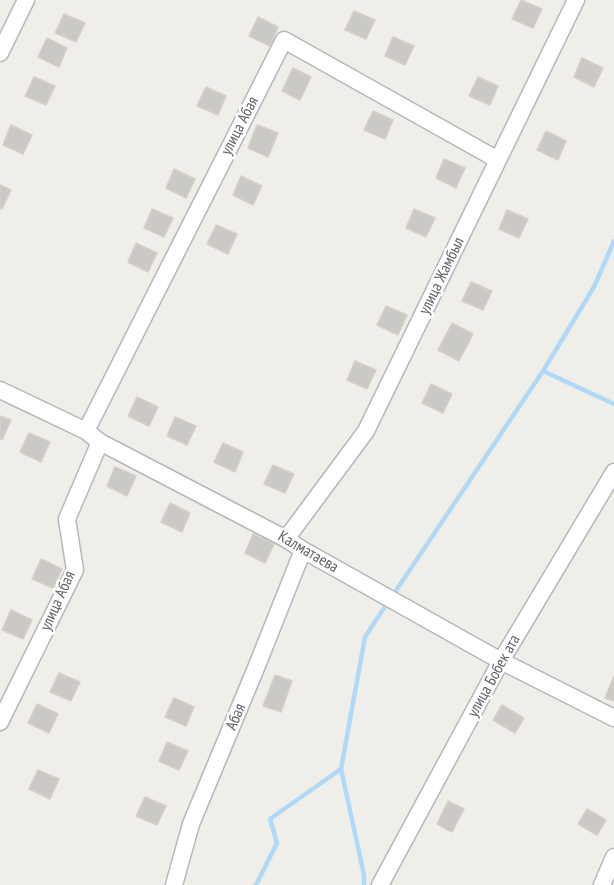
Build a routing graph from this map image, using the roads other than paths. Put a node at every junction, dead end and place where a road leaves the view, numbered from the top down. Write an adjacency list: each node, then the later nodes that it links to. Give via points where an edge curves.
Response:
1 (26, 0): 3 (street)
2 (576, 0): 4 (street, улица Жамбыл)
3 (0, 53)
4 (498, 160): 6 (street, улица Абая, via 284,40); 9 (street, улица Жамбыл, via 366,431)
5 (0, 390): 6 (street, Калматаева)
6 (86, 431): 7 (street, Калматаева)
7 (100, 442): 9 (street, Калматаева); 13 (street, улица Абая, via 67,519 75,570)
8 (614, 472): 11 (street, улица Бобек ата)
9 (286, 539): 10 (street, Калматаева)
10 (303, 550): 11 (street, Калматаева); 15 (street, Абая, via 191,824)
11 (501, 661): 12 (street, Калматаева); 16 (street, улица Бобек ата)
12 (614, 718)
13 (0, 722)
14 (614, 857): 17 (street)
15 (174, 885)
16 (380, 885)
17 (602, 885)

